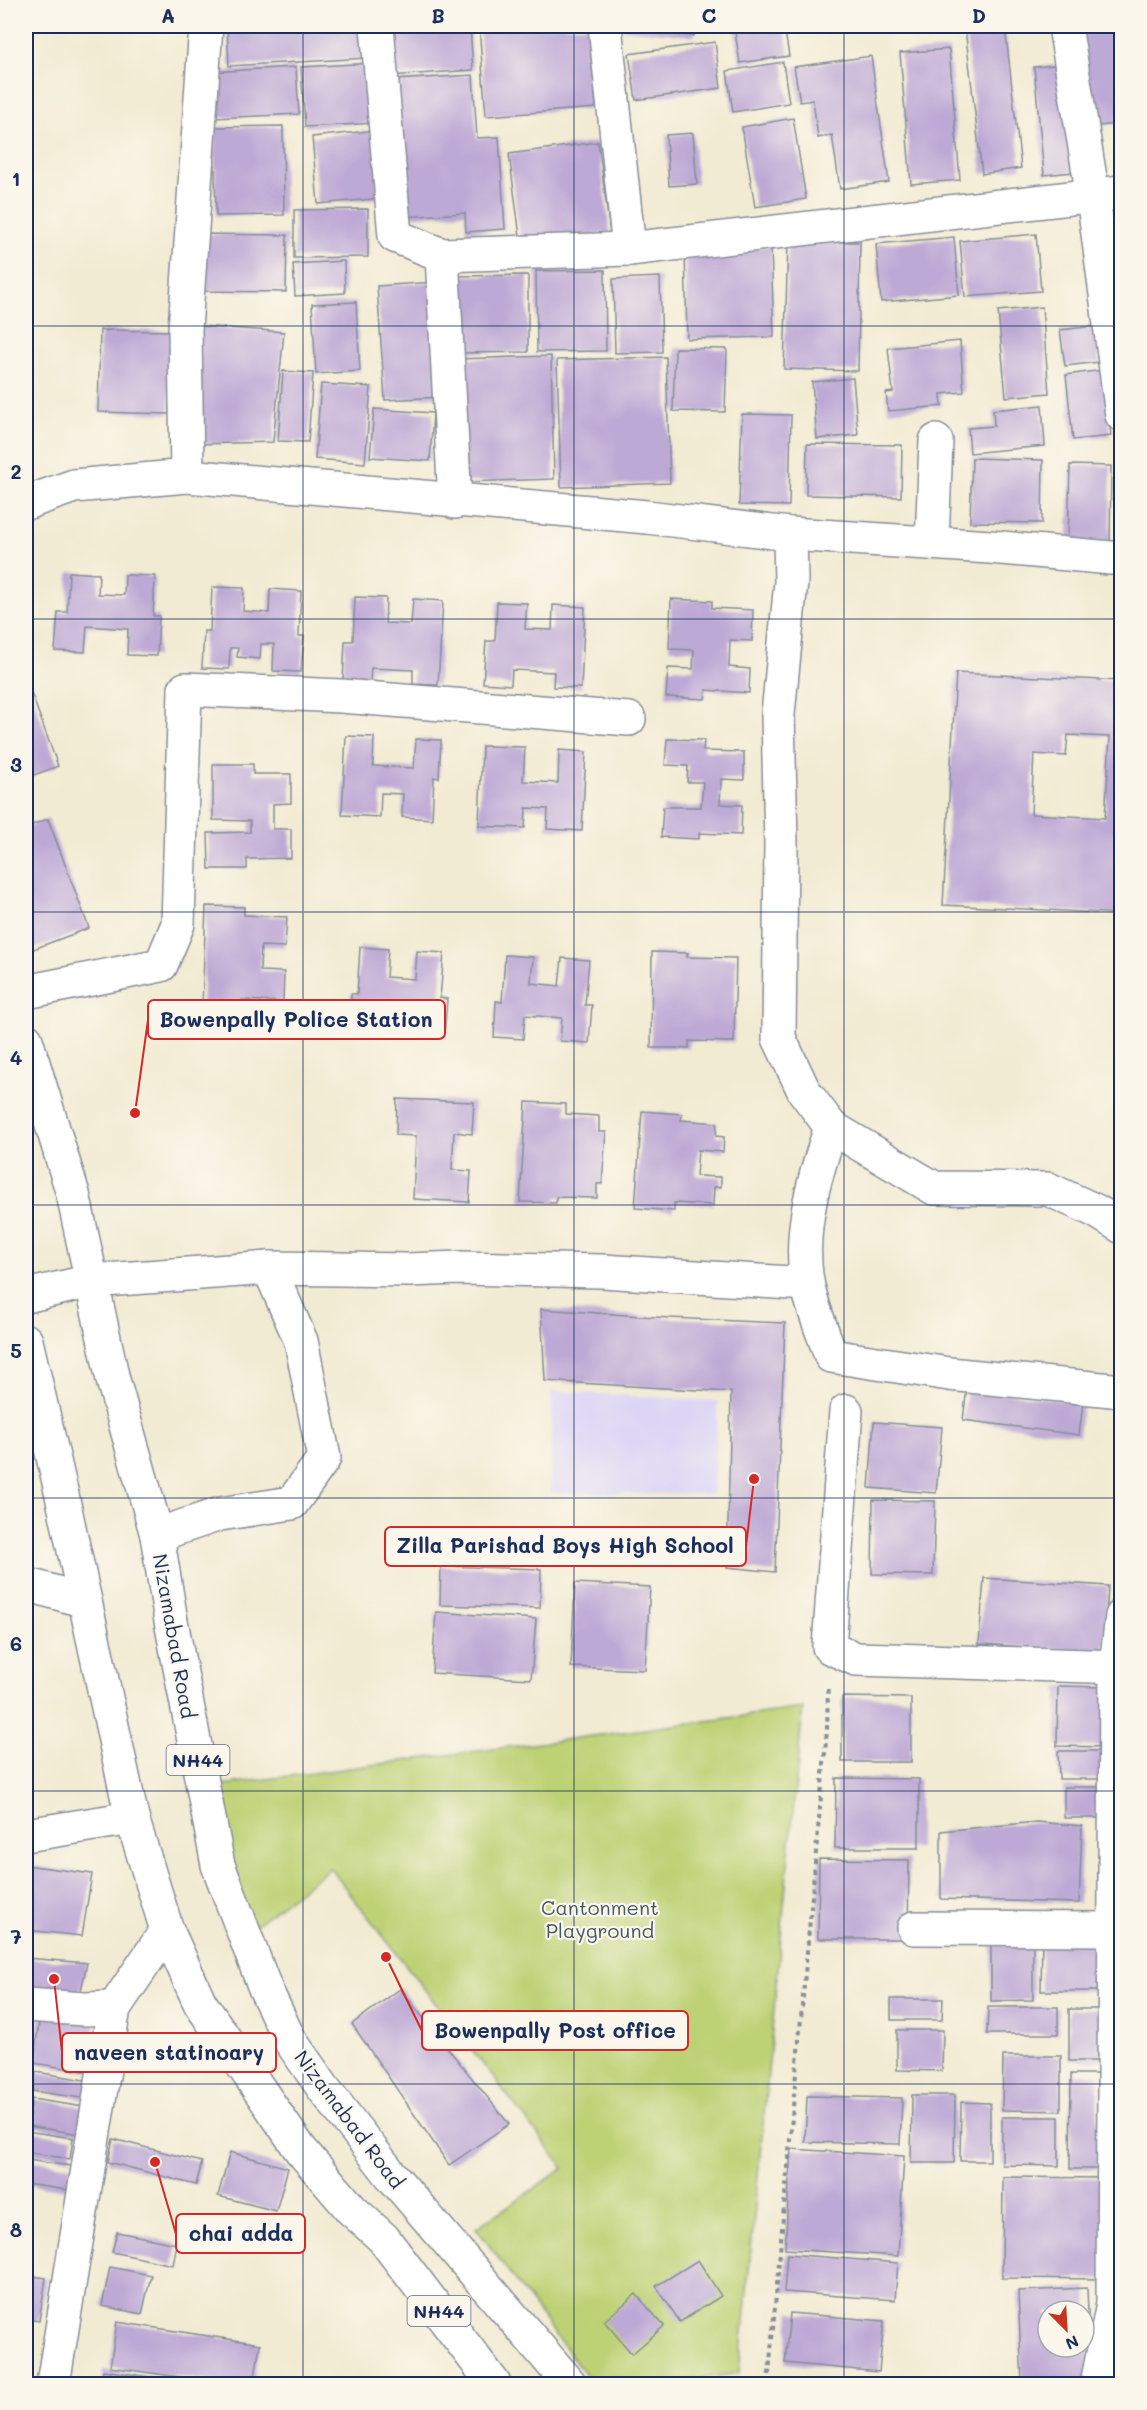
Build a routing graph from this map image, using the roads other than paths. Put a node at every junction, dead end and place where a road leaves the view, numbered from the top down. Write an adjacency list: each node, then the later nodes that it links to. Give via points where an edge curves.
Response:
1 (206, 26): 10 (main road, via 185,329)
2 (377, 26): 7 (main road, via 395,236)
3 (605, 26): 6 (main road)
4 (1065, 26): 5 (main road)
5 (1107, 194): 6 (main road); 8 (main road)
6 (629, 249): 7 (main road)
7 (442, 255): 11 (main road)
8 (1122, 415)
9 (936, 441): 14 (main road)
10 (187, 476): 11 (main road); 12 (main road, via 74,486)
11 (454, 502): 13 (main road, via 646,517)
12 (26, 503)
13 (790, 534): 14 (main road); 19 (main road, via 791,582 778,714 779,1038 804,1091)
14 (932, 543): 15 (main road)
15 (1122, 559)
16 (629, 719): 17 (main road, via 341,696 185,689 178,924 161,965)
17 (26, 992)
18 (26, 1040): 22 (main road, Nizamabad Road / NH44, via 73,1194)
19 (831, 1127): 20 (main road, via 934,1188 1048,1190); 23 (main road, via 813,1184 804,1257)
20 (1122, 1227)
21 (269, 1268): 22 (main road); 23 (main road, via 602,1271); 28 (main road, via 301,1341 324,1458 292,1503 220,1514)
22 (91, 1281): 24 (main road); 28 (main road, Nizamabad Road / NH44, via 113,1380)
23 (807, 1284): 26 (main road, via 831,1356 950,1374)
24 (26, 1296)
25 (26, 1341): 30 (main road, NH44)
26 (1122, 1391)
27 (846, 1411): 32 (main road, via 829,1647 856,1659)
28 (157, 1535): 43 (main road, Nizamabad Road / NH44, via 218,1865 289,2039 391,2175)
29 (26, 1584): 30 (main road)
30 (85, 1601): 33 (main road, NH44)
31 (1122, 1616): 32 (main road)
32 (1119, 1666): 36 (main road)
33 (132, 1818): 34 (main road); 37 (main road, NH44)
34 (26, 1835)
35 (914, 1928): 36 (main road)
36 (1115, 1929): 40 (main road)
37 (166, 1930): 39 (main road); 42 (main road, NH44, via 200,2003 300,2149 352,2210 383,2238)
38 (26, 2005): 39 (main road)
39 (114, 2008): 41 (main road)
40 (1117, 2305): 44 (main road)
41 (53, 2385)
42 (494, 2385)
43 (570, 2385)
44 (1096, 2385)

